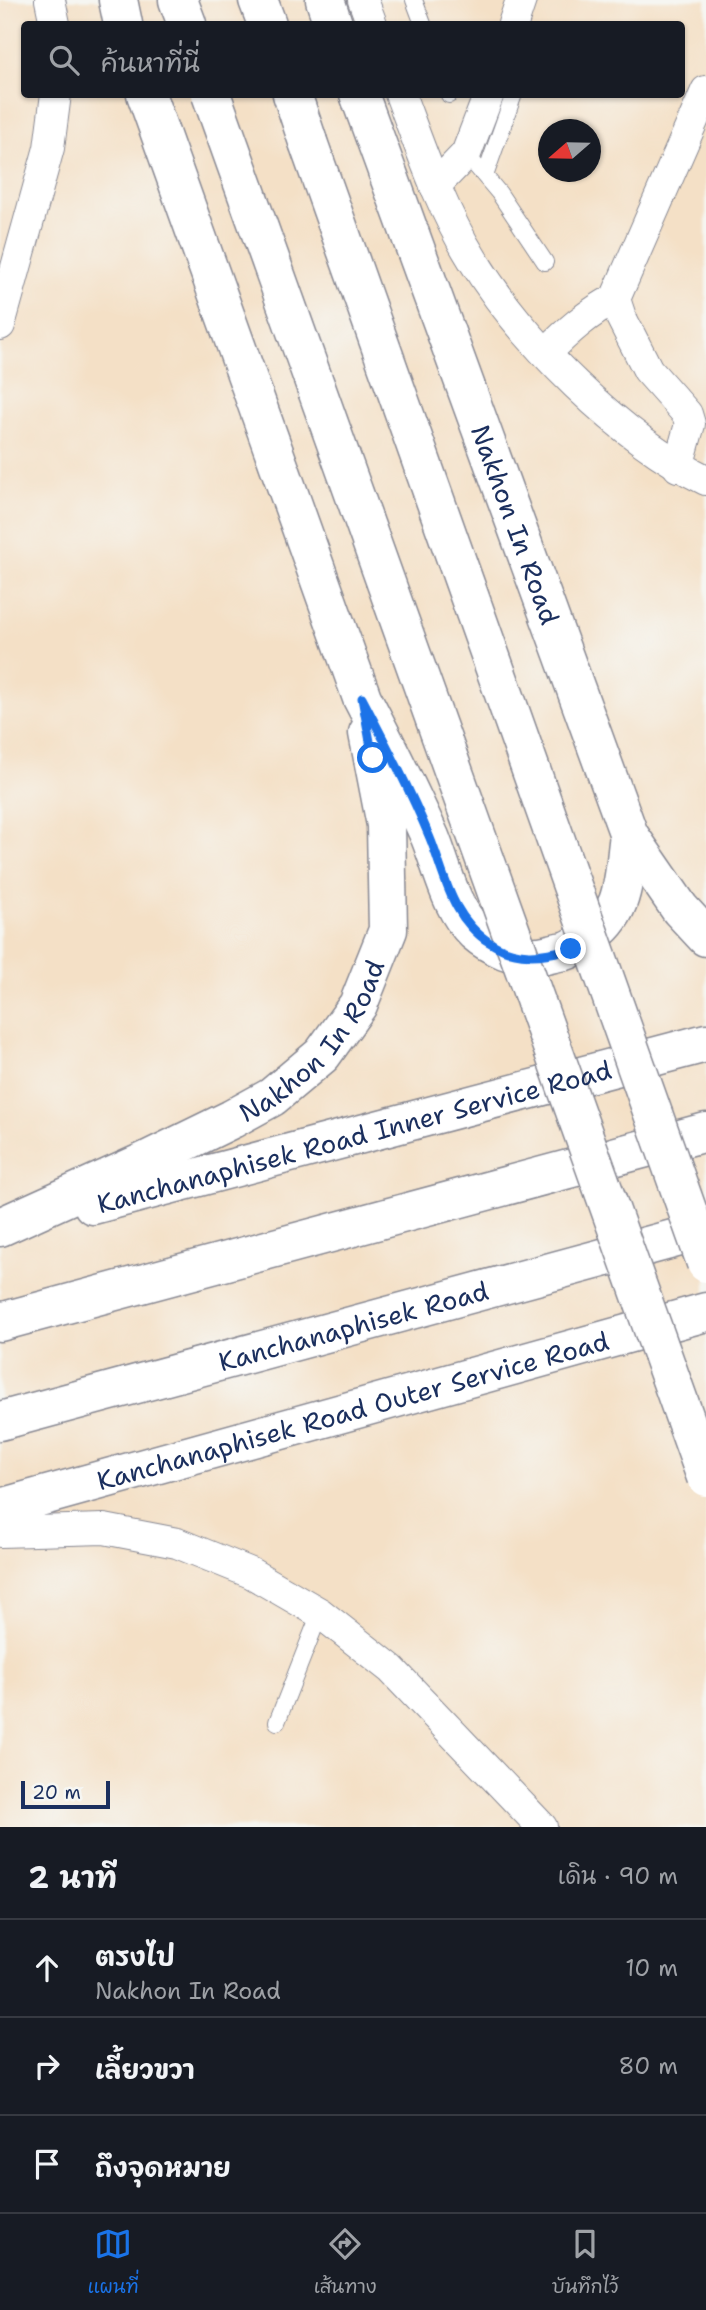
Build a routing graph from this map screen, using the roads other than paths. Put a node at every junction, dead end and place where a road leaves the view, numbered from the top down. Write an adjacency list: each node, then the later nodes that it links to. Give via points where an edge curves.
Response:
1 (50, 0): 10 (street)
2 (113, 0): 11 (main road)
3 (118, 0): 12 (main road)
4 (178, 0): 13 (main road)
5 (258, 0): 14 (main road)
6 (324, 0): 15 (main road)
7 (363, 0): 16 (street)
8 (414, 0): 17 (lane)
9 (521, 0): 18 (street)
10 (54, 21)
11 (121, 21)
12 (122, 21)
13 (186, 21)
14 (266, 21)
15 (332, 21)
16 (371, 21)
17 (422, 21)
18 (514, 21)
19 (706, 91): 31 (street)
20 (55, 98): 32 (street, via 49,148)
21 (147, 98): 36 (main road)
22 (212, 98): 47 (main road, bridge)
23 (293, 98): 43 (main road, bridge)
24 (360, 98): 37 (main road, Nakhon In Road)
25 (402, 98): 29 (street)
26 (488, 98): 28 (street)
27 (512, 98): 28 (lane)
28 (476, 165): 29 (street); 30 (lane)
29 (435, 186): 33 (street, via 471,258 500,302)
30 (545, 262)
31 (615, 299): 33 (street, via 571,327); 35 (street, via 648,370 687,414)
32 (0, 325)
33 (546, 353): 35 (street, via 612,417)
34 (706, 428): 35 (street)
35 (690, 472)
36 (362, 698): 37 (main road, via 402,775 456,907 490,943 538,956 571,949 600,931 613,914 625,881); 41 (main road, Nakhon In Road, via 386,825 388,930 358,1005 323,1055 272,1097)
37 (629, 835): 38 (main road, Nakhon In Road, via 680,909)
38 (706, 937)
39 (706, 1043): 41 (main road, Kanchanaphisek Road Inner Service Road)
40 (706, 1132): 45 (main road)
41 (0, 1228)
42 (706, 1230): 46 (main road, Kanchanaphisek Road)
43 (706, 1263)
44 (706, 1312): 48 (main road, Kanchanaphisek Road Outer Service Road)
45 (0, 1322)
46 (0, 1422)
47 (706, 1477)
48 (0, 1507)
49 (0, 1532): 50 (street, via 104,1528 177,1543 251,1573)
50 (320, 1613): 51 (lane); 52 (street, via 391,1669)
51 (277, 1722)
52 (542, 1827)

